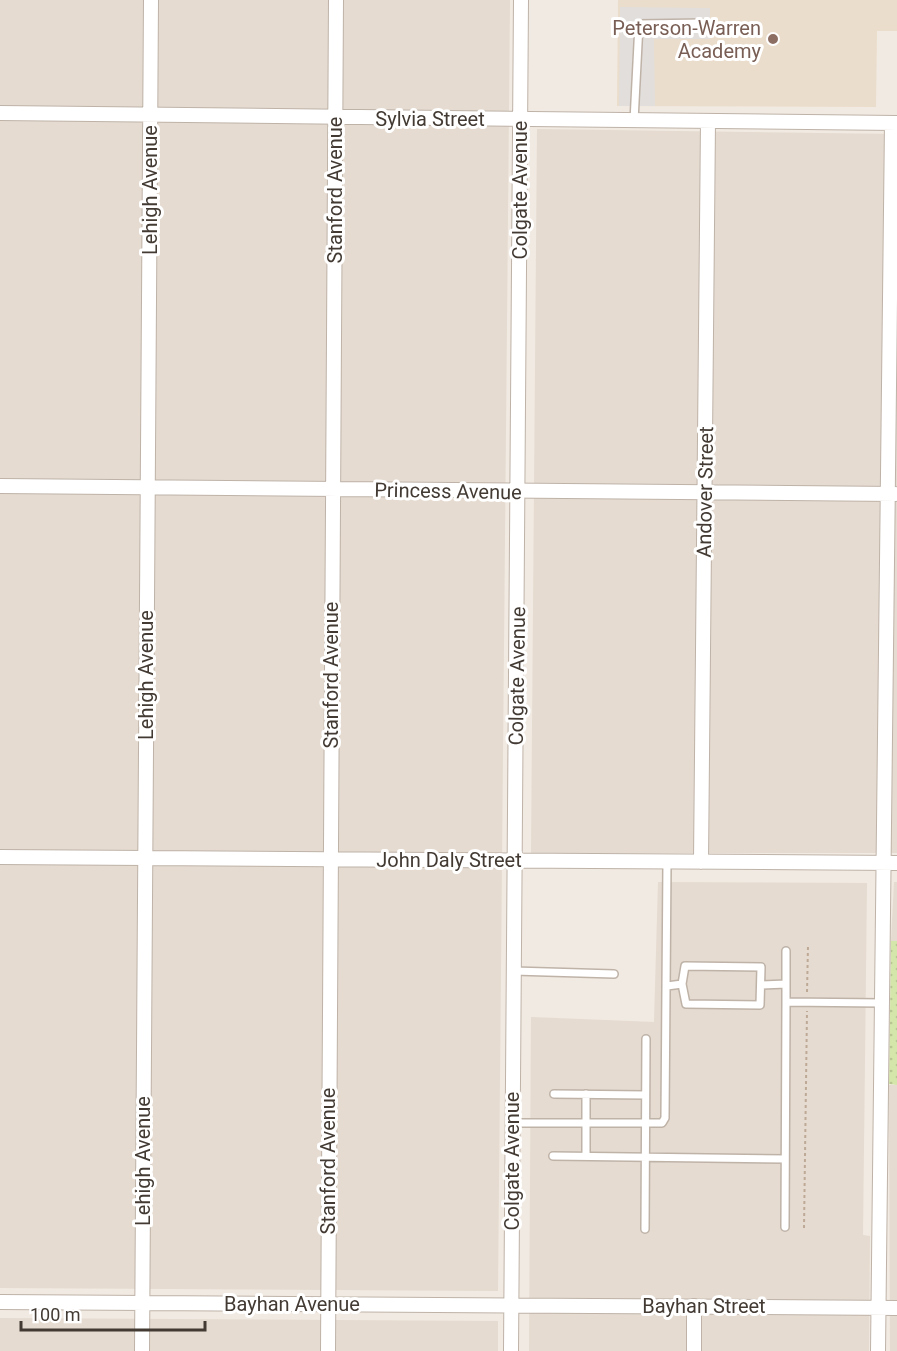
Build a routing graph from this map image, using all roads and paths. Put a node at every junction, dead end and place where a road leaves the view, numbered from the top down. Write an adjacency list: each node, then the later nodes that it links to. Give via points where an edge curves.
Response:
1 (151, 0): 6 (street, Lehigh Avenue)
2 (336, 0): 7 (street, Stanford Avenue)
3 (521, 0): 8 (street, Colgate Avenue)
4 (704, 23): 9 (lane, via 639,24)
5 (0, 113): 6 (street, Sylvia Street)
6 (150, 116): 7 (street, Sylvia Street); 13 (street, Lehigh Avenue)
7 (335, 119): 8 (street, Sylvia Street); 14 (street, Stanford Avenue)
8 (520, 119): 9 (street, Sylvia Street); 15 (street, Colgate Avenue)
9 (633, 121): 10 (street, Sylvia Street)
10 (708, 121): 11 (street, Sylvia Street); 16 (street, Andover Street)
11 (894, 123): 17 (street)
12 (0, 486): 13 (street, Princess Avenue)
13 (147, 488): 14 (street, Princess Avenue); 19 (street, Lehigh Avenue)
14 (333, 489): 15 (street, Princess Avenue); 20 (street, Stanford Avenue)
15 (518, 492): 16 (street, Princess Avenue); 21 (street, Colgate Avenue)
16 (705, 492): 17 (street, Princess Avenue); 23 (street, Andover Street)
17 (893, 494): 24 (street)
18 (0, 857): 19 (street, John Daly Street)
19 (145, 858): 20 (street, John Daly Street); 52 (street, Lehigh Avenue)
20 (330, 859): 21 (street, John Daly Street); 53 (street, Stanford Avenue)
21 (515, 861): 22 (street, John Daly Street); 27 (street, Colgate Avenue)
22 (667, 862): 23 (street, John Daly Street); 32 (lane)
23 (701, 862): 24 (street, John Daly Street)
24 (890, 863): 35 (street)
25 (808, 946): 33 (path, via 807,992)
26 (786, 951): 30 (lane)
27 (514, 971): 28 (lane); 41 (street, Colgate Avenue)
28 (614, 974)
29 (682, 984): 31 (lane, via 685,966 761,967); 31 (lane, via 686,1004 693,1005 760,1005); 32 (lane)
30 (786, 984): 31 (lane); 34 (lane)
31 (761, 985)
32 (667, 986): 43 (lane, via 667,1112 662,1123)
33 (817, 992)
34 (786, 1002): 35 (lane); 47 (lane)
35 (882, 1003): 56 (street)
36 (807, 1008): 49 (path)
37 (646, 1039): 40 (lane)
38 (554, 1094): 39 (lane)
39 (586, 1094): 40 (lane); 42 (lane)
40 (645, 1095): 43 (lane)
41 (513, 1123): 42 (lane); 54 (street, Colgate Avenue)
42 (585, 1123): 43 (lane); 45 (lane)
43 (645, 1123): 46 (lane)
44 (553, 1156): 45 (lane)
45 (586, 1156): 46 (lane)
46 (645, 1157): 47 (lane); 50 (lane)
47 (785, 1159): 48 (lane)
48 (785, 1227)
49 (804, 1228)
50 (645, 1229)
51 (0, 1302): 52 (street, Bayhan Avenue)
52 (142, 1304): 53 (street, Bayhan Avenue); 58 (street, Lehigh Avenue)
53 (328, 1304): 54 (street, Bayhan Avenue); 59 (street, Stanford Avenue)
54 (511, 1305): 55 (street, Bayhan Street); 60 (street, Colgate Avenue)
55 (694, 1306): 56 (street, Bayhan Street); 61 (street)
56 (879, 1308): 57 (street, Bayhan Street); 62 (street)
57 (897, 1308)
58 (142, 1351)
59 (328, 1351)
60 (511, 1351)
61 (694, 1351)
62 (878, 1351)

